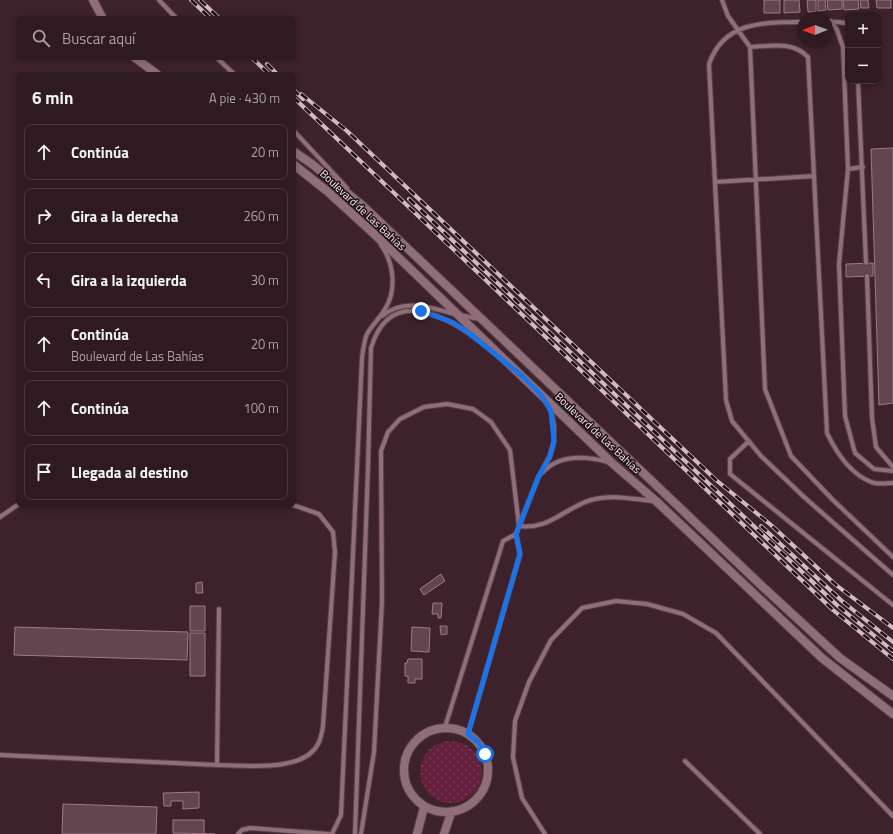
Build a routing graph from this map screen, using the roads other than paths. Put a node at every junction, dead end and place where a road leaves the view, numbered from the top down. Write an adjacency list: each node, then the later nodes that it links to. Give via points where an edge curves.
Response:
1 (93, 0): 4 (street)
2 (159, 0): 5 (lane)
3 (722, 0): 10 (lane, via 728,16)
4 (101, 16)
5 (174, 16)
6 (833, 21): 8 (lane)
7 (797, 22): 10 (lane, via 766,22)
8 (845, 23)
9 (833, 26): 21 (lane, via 843,47)
10 (738, 29): 11 (lane); 24 (lane, via 720,43 709,64)
11 (750, 47): 22 (lane, via 789,46 802,51 808,57); 23 (lane)
12 (138, 60): 14 (street)
13 (219, 60): 15 (lane)
14 (154, 72)
15 (232, 72)
16 (858, 84): 20 (lane)
17 (296, 133): 25 (lane)
18 (296, 153): 25 (street, Boulevard de Las Bahías)
19 (296, 166): 26 (street, Boulevard de Las Bahías)
20 (863, 167): 21 (lane); 27 (lane)
21 (848, 168): 39 (lane, via 839,264 844,416 855,453 874,469)
22 (814, 176): 23 (lane); 41 (lane, via 827,433 836,451 858,474 872,483)
23 (756, 180): 24 (lane); 48 (lane, via 765,390 791,456)
24 (715, 182): 36 (lane, via 726,400 732,421)
25 (362, 205): 30 (street, Boulevard de Las Bahías)
26 (372, 232): 29 (street, Boulevard de Las Bahías); 31 (lane, via 388,256 392,274 392,293)
27 (866, 263)
28 (866, 276): 38 (lane, via 872,418 876,447)
29 (457, 314): 30 (lane); 31 (lane, via 427,306 411,305 391,310); 34 (street, Boulevard de Las Bahías)
30 (481, 320): 52 (street, Boulevard de Las Bahías, via 835,652)
31 (375, 321): 33 (lane, via 367,334)
32 (375, 334): 33 (lane); 34 (lane, via 388,320 400,313 412,310 432,314 452,322 469,333); 67 (lane, via 370,356)
33 (362, 358): 66 (lane, via 342,815)
34 (522, 376): 35 (street, Boulevard de Las Bahías)
35 (542, 396): 37 (street, Boulevard de Las Bahías); 40 (lane, via 551,411 554,441 550,456)
36 (749, 442): 49 (lane, via 804,497); 50 (lane, via 730,459 730,474)
37 (612, 463): 40 (lane, via 595,458 568,459 555,462); 42 (street, Boulevard de Las Bahías)
38 (893, 467)
39 (893, 471)
40 (538, 478): 46 (lane)
41 (893, 483)
42 (656, 501): 46 (lane, via 609,497 590,500 553,521 539,526); 53 (street, Boulevard de Las Bahías, via 822,658)
43 (16, 506): 45 (lane)
44 (296, 506): 58 (lane, via 318,514 334,532 336,552 324,726 318,744 308,755 284,765)
45 (0, 517)
46 (519, 526): 47 (lane); 68 (lane, via 510,450 491,422 473,409 447,404 424,407 400,419 388,432 381,451 382,601 374,752)
47 (516, 534): 54 (lane, via 503,541); 55 (lane, via 520,554)
48 (893, 557)
49 (893, 575)
50 (893, 605)
51 (219, 609): 58 (lane)
52 (893, 696)
53 (893, 714)
54 (445, 728): 55 (street); 59 (street, via 432,730 420,736 410,747 405,759 403,773 407,786 414,798)
55 (468, 734): 60 (street, via 478,742 485,754 488,766 487,780 474,802)
56 (0, 755): 58 (lane)
57 (685, 761): 72 (lane)
58 (217, 765)
59 (424, 807): 60 (street); 69 (street)
60 (451, 813): 70 (street)
61 (893, 816): 71 (lane, via 716,633 683,614 647,604 616,601 582,608 551,640 529,682 515,721 513,757 522,798)
62 (260, 832): 63 (lane, via 246,829); 64 (lane)
63 (238, 834)
64 (314, 834): 65 (lane)
65 (329, 834)
66 (332, 834)
67 (355, 834)
68 (361, 834)
69 (417, 834)
70 (444, 834)
71 (545, 834)
72 (760, 834)

